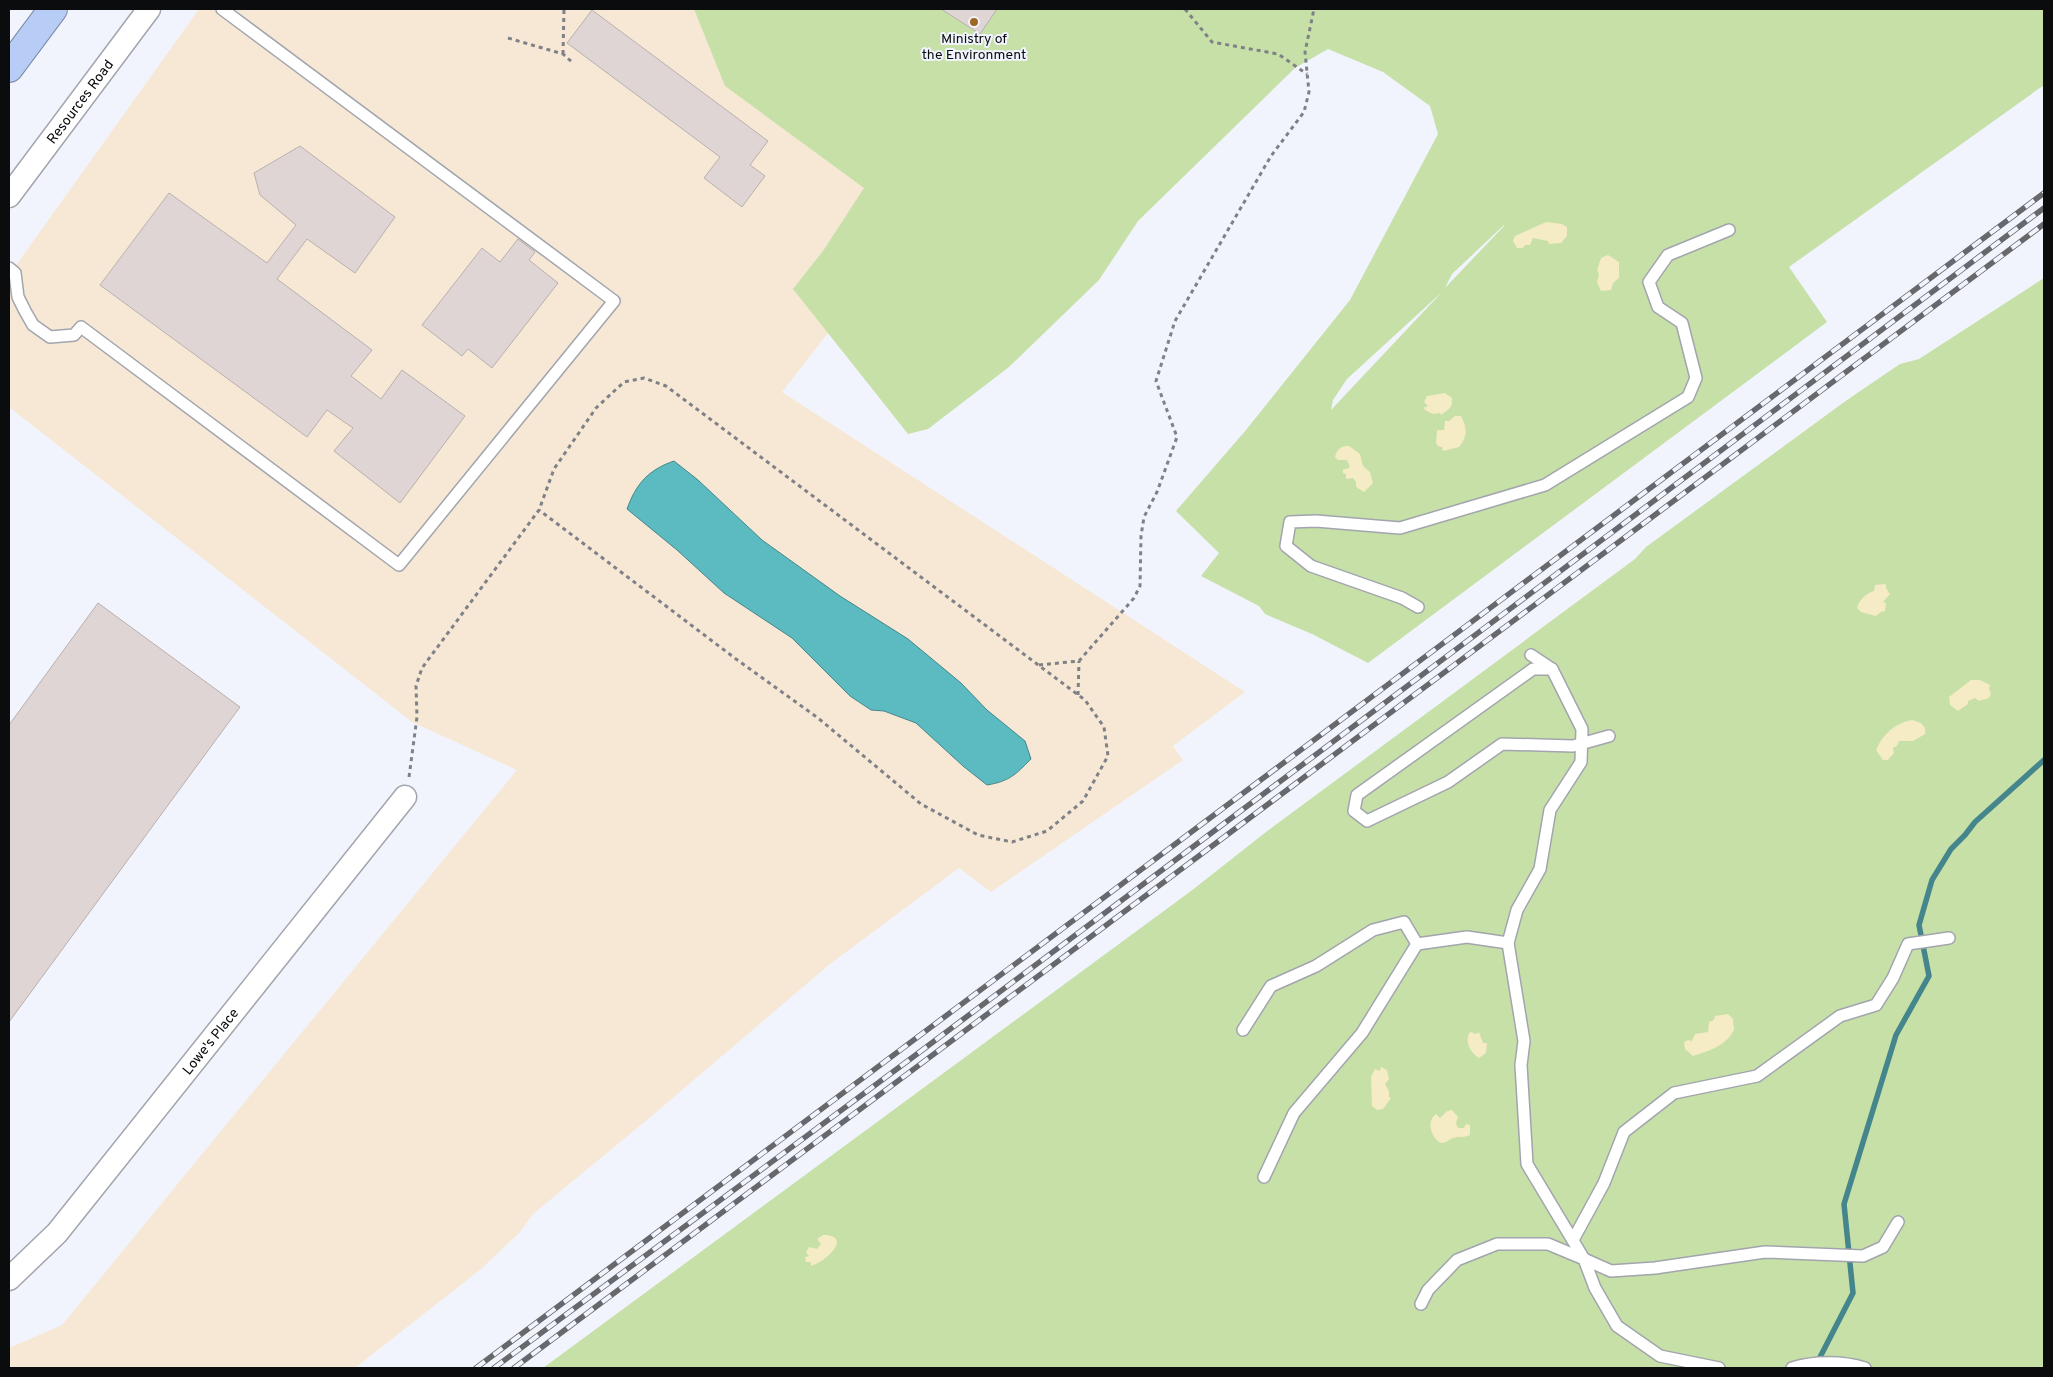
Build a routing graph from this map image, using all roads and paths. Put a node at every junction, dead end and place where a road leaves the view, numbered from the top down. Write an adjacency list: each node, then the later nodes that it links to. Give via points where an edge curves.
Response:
1 (53, 9): 10 (highway)
2 (149, 9): 12 (street, Resources Road)
3 (222, 9): 14 (lane, via 614,301 399,565 81,327 74,335 50,337 33,325 18,297 15,273)
4 (564, 9): 8 (path)
5 (1185, 9): 11 (path, via 1212,42 1278,54)
6 (1314, 9): 11 (path, via 1306,52)
7 (508, 38): 8 (path)
8 (563, 54): 9 (path)
9 (574, 63)
10 (9, 68)
11 (1307, 75): 18 (path, via 1309,92 1304,112 1271,156 1175,321 1156,381 1177,437 1144,517 1140,586 1134,598)
12 (9, 196)
13 (1729, 230): 16 (lane, via 1668,255 1649,282 1658,307 1682,323 1696,378 1688,397 1545,485 1400,528 1290,522 1286,546 1311,566 1402,598)
14 (9, 268)
15 (539, 510): 19 (path, via 554,469 596,408 624,382 644,378 666,386); 21 (path, via 818,718 921,804 978,835 1012,842 1047,831 1083,801 1108,756 1104,727); 24 (path, via 422,668 416,686 416,717)
16 (1418, 607)
17 (1532, 655): 20 (lane)
18 (1079, 661): 19 (path); 21 (path)
19 (1038, 665): 21 (path)
20 (1552, 669): 23 (lane, via 1582,729); 23 (lane, via 1533,669 1398,764 1357,795 1354,811 1367,821 1448,782 1502,744)
21 (1078, 695)
22 (1609, 736): 23 (lane)
23 (1582, 745): 26 (lane, via 1580,762 1550,810 1540,869 1517,910)
24 (405, 796): 33 (street, Lowe's Place, via 57,1233)
25 (1948, 938): 31 (lane, via 1908,944 1893,978 1876,1005 1840,1016 1757,1076 1674,1092 1624,1132 1604,1183)
26 (1508, 943): 27 (lane, via 1467,937); 31 (lane, via 1524,1041 1521,1065 1527,1164)
27 (1417, 944): 28 (lane, via 1404,922 1373,930 1316,966 1271,986); 29 (lane, via 1362,1033 1294,1113)
28 (1243, 1030)
29 (1264, 1177)
30 (1898, 1222): 32 (lane, via 1883,1248 1863,1256 1765,1252 1656,1268 1611,1271)
31 (1573, 1240): 32 (lane)
32 (1584, 1259): 34 (lane, via 1548,1244 1497,1244 1458,1260 1428,1290); 35 (lane, via 1595,1288 1617,1326 1660,1356)
33 (9, 1279)
34 (1421, 1304)
35 (1719, 1368)
36 (1792, 1368): 37 (lane, via 1805,1364 1848,1363)
37 (1865, 1368)

